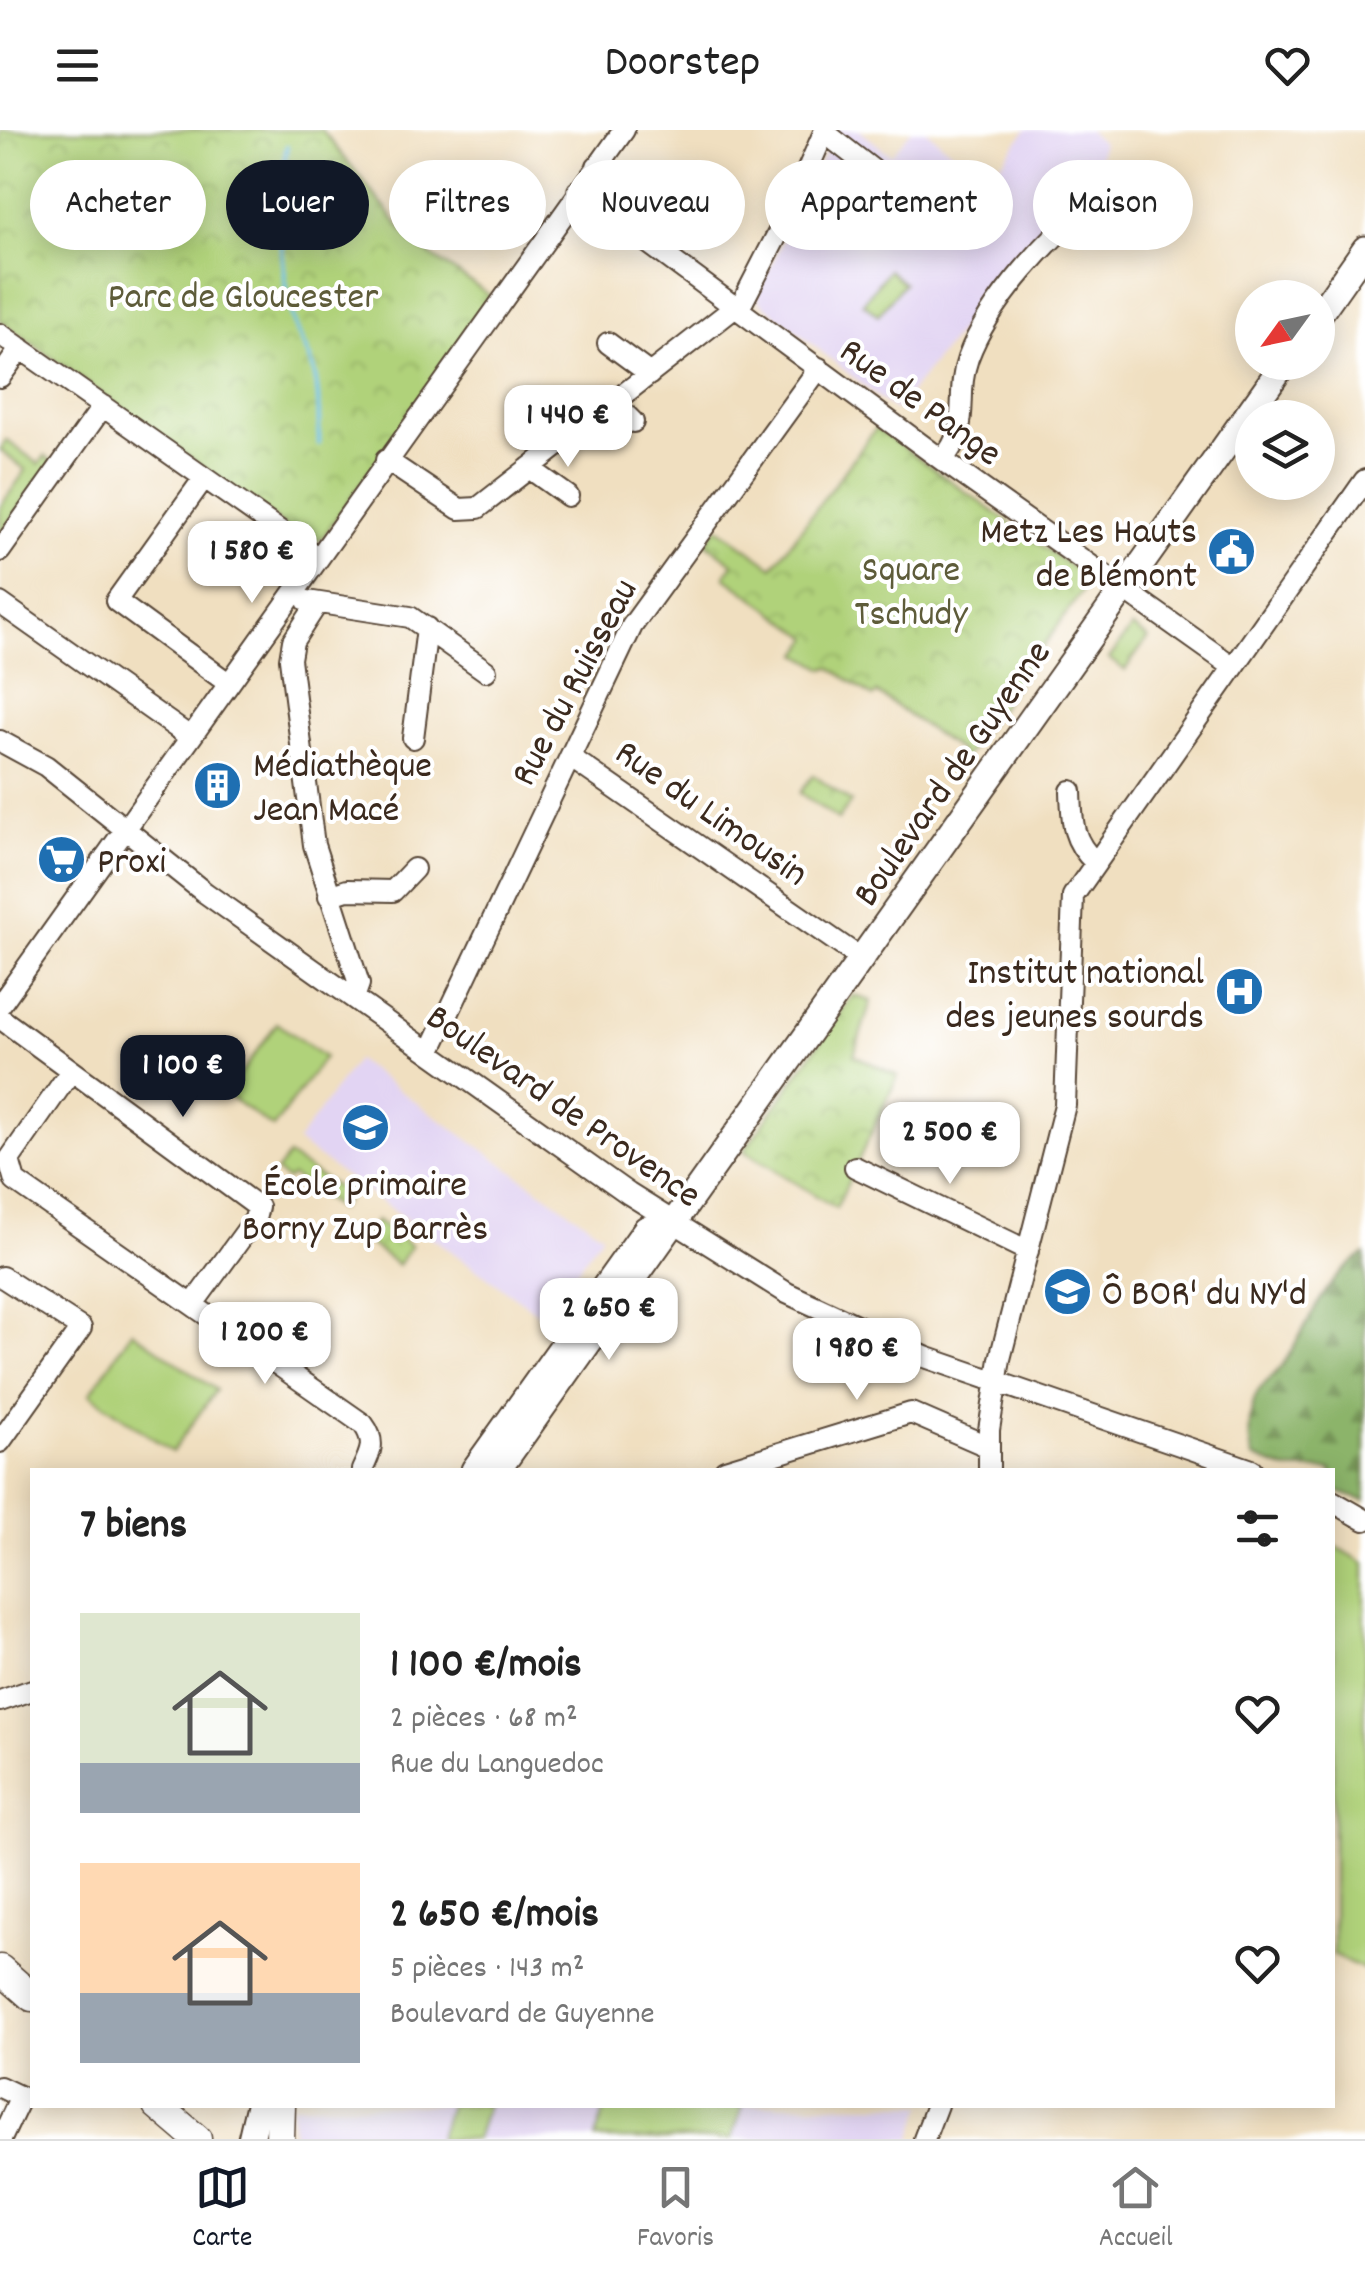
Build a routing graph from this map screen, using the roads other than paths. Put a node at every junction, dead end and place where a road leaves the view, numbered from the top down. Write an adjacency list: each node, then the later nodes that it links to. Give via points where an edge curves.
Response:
1 (624, 130): 3 (street)
2 (824, 131): 4 (street); 12 (street)
3 (602, 160)
4 (861, 160)
5 (566, 208): 23 (street)
6 (1365, 249): 11 (main road)
7 (658, 250): 10 (street, Rue de Pange)
8 (667, 250): 10 (street, Rue de Pange)
9 (1042, 250): 24 (street, via 975,343 961,400 962,431)
10 (680, 266): 12 (street, Rue de Pange)
11 (1335, 292)
12 (737, 307): 16 (street, Rue de Pange); 17 (street)
13 (0, 334): 15 (street)
14 (608, 343): 17 (street)
15 (21, 348): 18 (street); 21 (street)
16 (820, 368): 24 (street, Rue de Pange); 42 (street, Rue du Ruisseau, via 632,626)
17 (650, 374): 20 (street)
18 (0, 377)
19 (1272, 380): 31 (main road, Boulevard de Guyenne)
20 (614, 404): 22 (street); 25 (street)
21 (102, 406): 26 (street); 29 (street)
22 (633, 422)
23 (386, 460): 25 (street, via 464,511 478,508); 30 (street)
24 (942, 460): 31 (street, Rue de Pange)
25 (529, 468): 28 (street)
26 (204, 478): 30 (street); 38 (street, via 116,601)
27 (1365, 480): 36 (street)
28 (568, 496)
29 (0, 551)
30 (317, 558): 32 (street)
31 (1124, 589): 36 (street, Rue de Pange); 48 (main road, Boulevard de Guyenne)
32 (292, 592): 34 (street); 38 (street)
33 (0, 602): 39 (street)
34 (318, 604): 35 (street, via 402,614); 47 (street, via 290,659 306,803)
35 (427, 628): 37 (street); 40 (street)
36 (1232, 666): 45 (street)
37 (486, 671)
38 (228, 683): 39 (street)
39 (190, 737): 44 (street)
40 (413, 738)
41 (0, 741): 44 (street, Boulevard de Provence, via 46,766)
42 (570, 757): 48 (street, Rue du Limousin); 52 (street, Rue du Ruisseau)
43 (1071, 792): 45 (street, via 1072,829)
44 (124, 829): 49 (street, Boulevard de Provence); 50 (street)
45 (1095, 862): 56 (street, via 1070,904 1064,1106)
46 (414, 869): 47 (street, via 393,892)
47 (329, 896): 49 (street, via 359,984)
48 (863, 960): 55 (main road, Boulevard de Guyenne)
49 (354, 998): 52 (street, Boulevard de Provence)
50 (0, 1005)
51 (0, 1018): 53 (street)
52 (430, 1052): 55 (street, Boulevard de Provence)
53 (71, 1071): 58 (street, via 10,1160 15,1181); 58 (street, via 258,1207)
54 (855, 1167): 56 (street)
55 (674, 1224): 59 (street, Boulevard de Provence, via 821,1313); 60 (main road, Boulevard de Guyenne)
56 (1028, 1251): 59 (street)
57 (1, 1280): 61 (street, via 81,1328)
58 (193, 1304): 63 (street, via 363,1424 372,1450)
59 (996, 1382): 62 (street); 68 (street, Boulevard de Provence)
60 (540, 1395): 64 (main road, Boulevard de Guyenne); 65 (main road, Boulevard de Guyenne)
61 (0, 1442)
62 (989, 1447): 66 (street, via 911,1413); 67 (street)
63 (363, 1468)
64 (476, 1468)
65 (499, 1468)
66 (732, 1468)
67 (990, 1468)
68 (1246, 1468)
69 (1335, 1503): 70 (street)
70 (1365, 1520)
71 (30, 1691): 72 (street)
72 (0, 1701)
73 (0, 1948): 75 (highway)
74 (0, 1969): 76 (highway)
75 (30, 1970)
76 (30, 1995)
77 (0, 2087): 81 (street, via 21,2097)
78 (161, 2108): 82 (highway)
79 (936, 2108): 85 (street)
80 (269, 2112): 83 (main road); 84 (highway)
81 (1, 2139)
82 (197, 2139)
83 (251, 2139)
84 (280, 2139)
85 (924, 2139)

